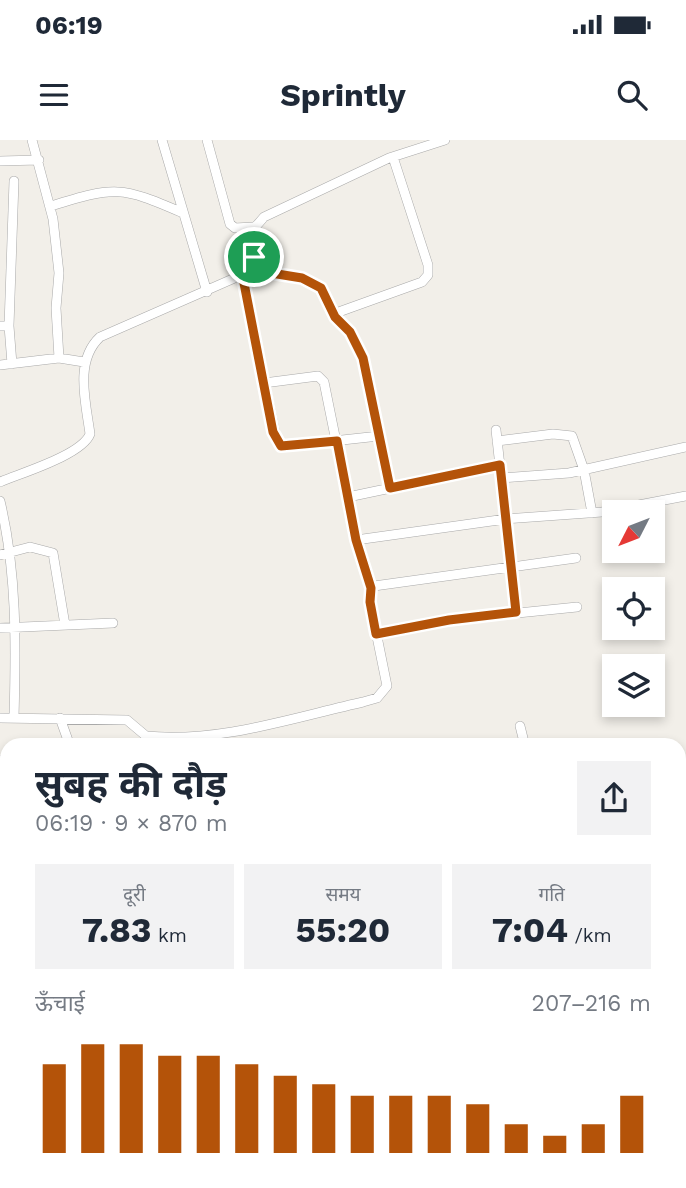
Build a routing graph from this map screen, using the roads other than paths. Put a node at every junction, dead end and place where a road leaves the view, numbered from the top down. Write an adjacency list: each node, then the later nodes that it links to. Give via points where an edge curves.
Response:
1 (32, 140): 6 (street)
2 (162, 140): 10 (street)
3 (206, 140): 11 (street, via 230,224)
4 (445, 140): 5 (street)
5 (393, 157): 11 (street, via 264,217); 15 (street, via 428,275 422,282)
6 (39, 160): 7 (street); 9 (street)
7 (0, 161)
8 (14, 181): 16 (street)
9 (51, 206): 10 (street, via 115,190 137,193); 17 (street, via 59,273)
10 (183, 213): 14 (street)
11 (253, 227): 12 (street)
12 (254, 252): 13 (street); 15 (street, via 271,273 317,284)
13 (242, 273): 14 (street); 21 (street)
14 (207, 292): 18 (street, via 109,332 93,344)
15 (334, 314): 23 (street, via 363,358)
16 (4, 326): 19 (street)
17 (59, 358): 18 (street); 19 (street)
18 (84, 362): 30 (street, via 87,441)
19 (12, 364): 20 (street)
20 (0, 365)
21 (264, 383): 24 (street, via 273,432 281,446); 24 (street, via 322,378)
22 (496, 430): 25 (street)
23 (380, 436): 24 (street); 31 (street)
24 (337, 441): 33 (street)
25 (498, 441): 27 (street); 28 (street, via 569,434 575,439)
26 (686, 447): 28 (street)
27 (500, 465): 29 (street); 31 (street)
28 (584, 470): 29 (street); 35 (street)
29 (501, 478): 36 (street)
30 (0, 482)
31 (390, 488): 33 (street)
32 (686, 496): 35 (street)
33 (348, 497): 37 (street)
34 (0, 501): 38 (street)
35 (592, 513): 36 (street)
36 (506, 519): 37 (street); 41 (street)
37 (356, 540): 42 (street)
38 (10, 551): 39 (street); 46 (street, via 40,547 53,552); 47 (street)
39 (0, 555)
40 (576, 558): 41 (street)
41 (511, 566): 42 (street); 44 (street)
42 (371, 588): 49 (street)
43 (577, 607): 44 (street)
44 (516, 612): 49 (street)
45 (113, 623): 46 (street)
46 (65, 625): 47 (street)
47 (15, 627): 48 (street); 51 (street)
48 (0, 628)
49 (376, 634): 56 (street, via 387,686 377,698 227,733)
50 (0, 718): 51 (street)
51 (14, 718): 52 (street)
52 (60, 718): 54 (street); 55 (street, via 127,720)
53 (520, 726): 57 (street)
54 (67, 738)
55 (142, 738)
56 (176, 738)
57 (522, 738)

